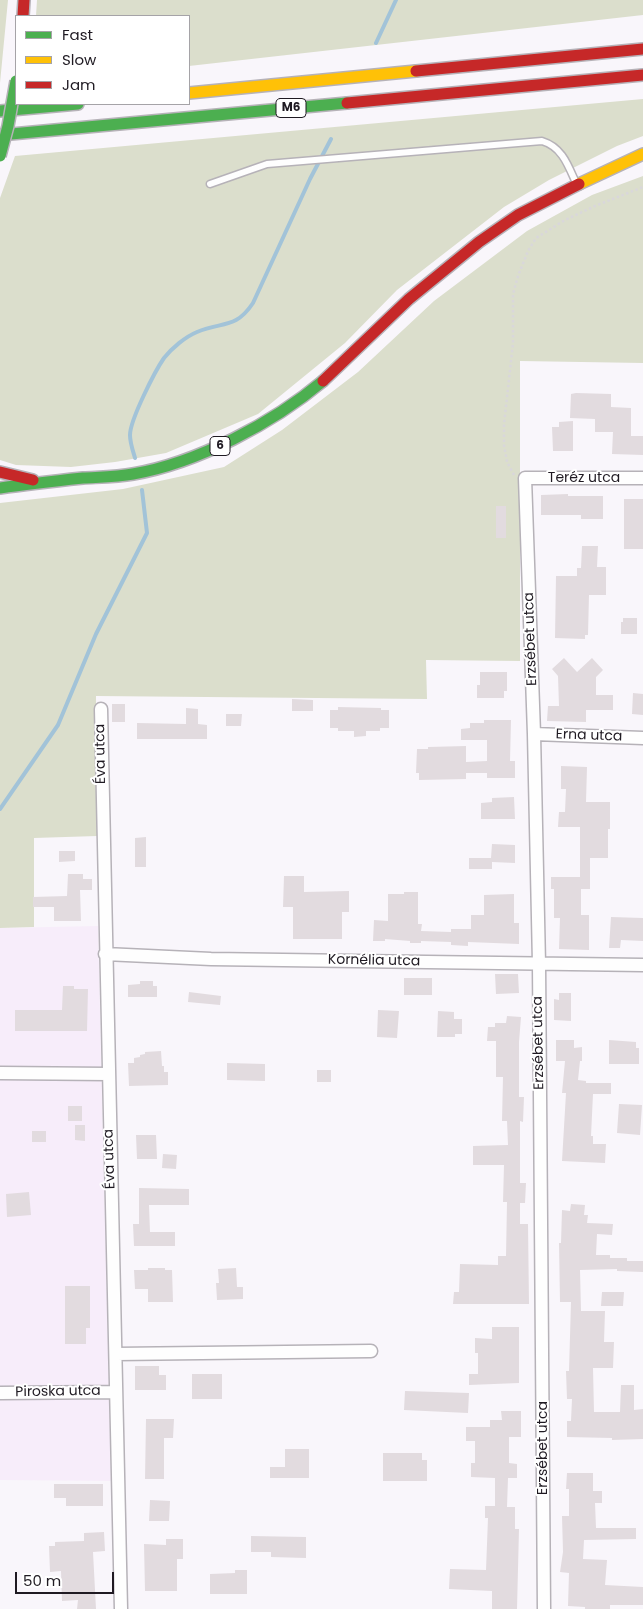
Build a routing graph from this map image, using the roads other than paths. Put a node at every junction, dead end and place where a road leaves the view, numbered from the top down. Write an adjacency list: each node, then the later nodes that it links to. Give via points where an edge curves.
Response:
1 (24, 0): 2 (main road)
2 (23, 15)
3 (643, 48): 6 (main road, M6)
4 (643, 75): 9 (main road, M6)
5 (15, 87): 11 (main road, bridge)
6 (190, 93)
7 (67, 105): 8 (main road)
8 (0, 111)
9 (0, 135)
10 (643, 154): 13 (main road, 6)
11 (0, 156)
12 (210, 184): 13 (lane, via 268,164 542,141 551,144 564,156)
13 (577, 184): 17 (main road, 6, via 518,215 479,242 409,299 303,398 249,432 154,469)
14 (0, 472): 17 (main road, 6)
15 (525, 478): 16 (street, Teréz utca); 20 (street, Erzsébet utca)
16 (643, 478)
17 (41, 482): 18 (main road, 6)
18 (0, 488)
19 (100, 709): 22 (street, Éva utca)
20 (534, 734): 21 (street, Erna utca); 23 (street, Erzsébet utca)
21 (643, 738)
22 (105, 954): 23 (street, Kornélia utca, via 211,959); 26 (street, Éva utca)
23 (538, 964): 24 (street, Kornélia utca); 32 (street, Erzsébet utca)
24 (643, 965)
25 (0, 1073): 26 (street)
26 (108, 1074): 28 (street, Éva utca)
27 (371, 1351): 28 (street)
28 (116, 1354): 29 (street, Éva utca)
29 (116, 1392): 30 (street, Piroska utca); 31 (street, Éva utca)
30 (0, 1393)
31 (121, 1609)
32 (544, 1609)

